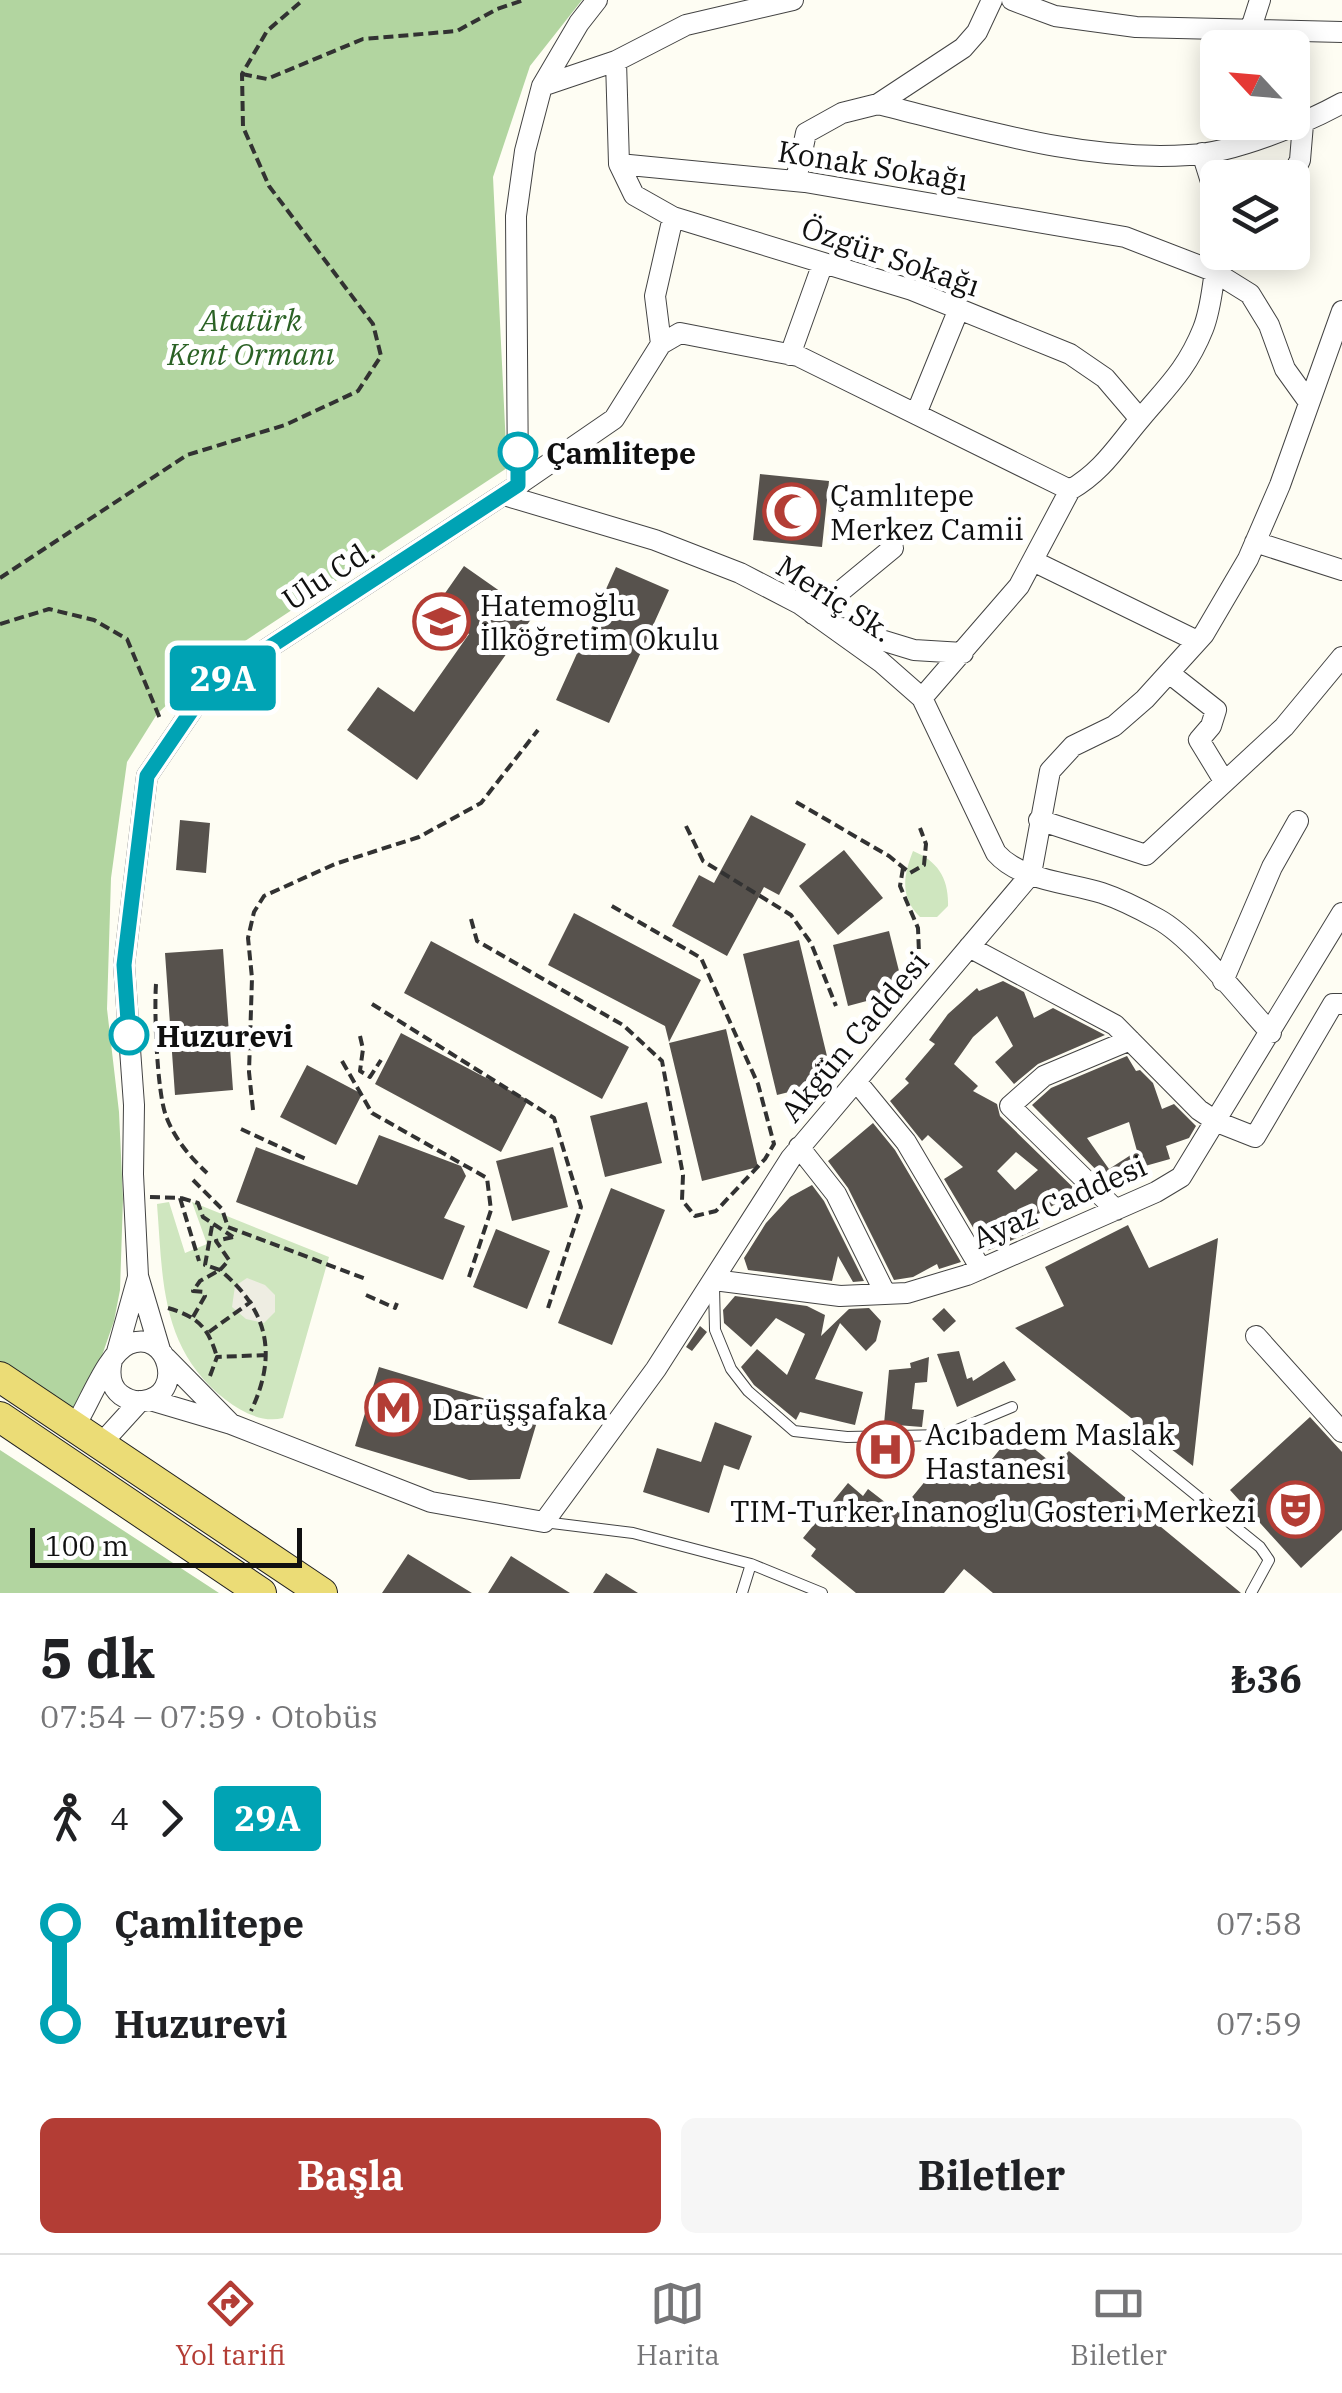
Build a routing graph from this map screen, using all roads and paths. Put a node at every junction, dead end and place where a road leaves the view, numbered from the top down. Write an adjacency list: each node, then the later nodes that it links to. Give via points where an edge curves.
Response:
1 (303, 0): 11 (path, via 267,31)
2 (524, 0): 11 (path, via 458,31 362,39 267,79)
3 (598, 0): 12 (street)
4 (793, 0): 10 (street, via 686,25)
5 (992, 0): 14 (street, via 963,48)
6 (1012, 0): 8 (street, via 1055,16 1136,28)
7 (1260, 0): 8 (street)
8 (1251, 28): 9 (street)
9 (1342, 32)
10 (616, 61): 12 (street); 19 (street)
11 (242, 74): 39 (path, via 243,126 268,186 373,324 381,356 358,390 285,425 187,455)
12 (542, 86): 33 (street, via 516,216)
13 (1342, 102): 15 (street)
14 (878, 104): 17 (street, via 1073,151); 20 (street, via 806,132)
15 (1310, 120)
16 (1249, 140): 17 (street)
17 (1202, 154): 18 (street)
18 (1204, 160)
19 (619, 164): 20 (street, Konak Sokağı); 21 (street, Özgür Sokağı, via 634,195)
20 (796, 180): 22 (street, Konak Sokağı, via 1124,237)
21 (673, 217): 23 (street, Özgür Sokağı); 28 (street, via 655,296)
22 (1200, 258)
23 (823, 263): 26 (street, Özgür Sokağı); 29 (street)
24 (1215, 270): 32 (street, via 1202,332 1177,380)
25 (1224, 270): 30 (street, Konak Sokağı, via 1250,294)
26 (958, 311): 31 (street); 32 (street, Özgür Sokağı, via 1070,354 1105,378)
27 (1342, 311): 30 (street)
28 (661, 344): 29 (street, via 680,334); 33 (street, Ulu Cd., via 614,419)
29 (790, 355): 31 (street)
30 (1308, 401): 35 (street)
31 (916, 414): 34 (street)
32 (1140, 419): 34 (street, via 1110,460)
33 (511, 490): 40 (street, Meriç Sk., via 740,574); 87 (street, Ulu Cd., via 207,688 147,776 124,965)
34 (1070, 490): 37 (street)
35 (1255, 542): 38 (street); 42 (street)
36 (893, 548): 40 (street)
37 (1032, 561): 42 (street); 43 (street, via 1020,586)
38 (1341, 567)
39 (0, 578)
40 (819, 618): 43 (street, via 914,650); 46 (street, Meriç Sk.)
41 (0, 624): 47 (path, via 49,608 94,620 127,640)
42 (1197, 641): 45 (street)
43 (963, 654): 46 (street)
44 (1342, 657): 49 (street, via 1284,727)
45 (1168, 673): 49 (street, via 1216,710 1199,740); 51 (street, via 1114,726 1073,746 1050,771)
46 (922, 698): 56 (street, Meriç Sk., via 996,853)
47 (156, 712)
48 (538, 730): 73 (path, via 481,803 418,838 334,864 264,896 248,938)
49 (1224, 780): 51 (street, via 1146,855)
50 (796, 802): 55 (path)
51 (1039, 820): 56 (street)
52 (1298, 821): 62 (street)
53 (686, 826): 66 (path, via 703,861 791,915 811,943)
54 (920, 828): 55 (path, via 924,866 910,873)
55 (903, 868): 61 (path, via 900,886 918,928)
56 (1031, 874): 60 (street, Akgün Caddesi); 62 (street, via 1106,894 1162,921)
57 (610, 905): 59 (path, via 701,958 758,1084 774,1144 716,1211 695,1216 682,1200 662,1061 623,1025 478,942)
58 (1342, 914): 67 (street, Ayaz Caddesi)
59 (472, 919)
60 (969, 947): 69 (street); 72 (street, Akgün Caddesi)
61 (918, 953)
62 (1223, 981): 67 (street)
63 (156, 984): 78 (path, via 166,1115)
64 (372, 1004): 96 (path, via 554,1118 581,1207)
65 (1342, 1004): 74 (street, via 1332,1004 1255,1138)
66 (836, 1006)
67 (1270, 1033): 74 (street, Ayaz Caddesi)
68 (360, 1036): 70 (path, via 360,1071 370,1077)
69 (1130, 1040): 74 (street); 82 (street, via 1044,1076 1010,1106)
70 (381, 1060)
71 (342, 1061): 89 (path, via 372,1112 487,1178 492,1210)
72 (856, 1081): 76 (street, Akgün Caddesi); 85 (street, via 906,1142)
73 (253, 1110)
74 (1217, 1122): 82 (street, Ayaz Caddesi, via 1181,1178)
75 (241, 1129): 77 (path)
76 (800, 1147): 90 (street, Akgün Caddesi); 91 (street, via 836,1194)
77 (308, 1160)
78 (206, 1173)
79 (192, 1180): 88 (path, via 222,1209 228,1227)
80 (142, 1196): 81 (path)
81 (180, 1198): 83 (path, via 198,1203); 84 (path)
82 (1116, 1210): 85 (street, Ayaz Caddesi)
83 (212, 1225): 86 (path, via 205,1265); 86 (path, via 234,1237 216,1240 230,1260)
84 (200, 1261)
85 (981, 1269): 91 (street, Ayaz Caddesi, via 907,1293)
86 (220, 1270): 93 (path); 97 (path, via 193,1290 205,1296)
87 (138, 1276): 94 (street, Ulu Cd.); 102 (street, Ulu Cd.)
88 (366, 1279)
89 (468, 1280)
90 (714, 1280): 91 (street, Ayaz Caddesi, via 840,1296); 107 (lane, via 716,1330 731,1369 794,1431 847,1438 945,1436); 115 (street, Akgün Caddesi)
91 (885, 1293)
92 (366, 1296): 95 (path, via 395,1308)
93 (252, 1301): 98 (path); 101 (path)
94 (146, 1302): 97 (path); 100 (street, Ulu Cd.)
95 (397, 1303)
96 (548, 1308)
97 (193, 1317): 98 (path)
98 (209, 1332): 103 (path)
99 (1256, 1336): 111 (street)
100 (163, 1354): 102 (street, via 134,1342); 105 (street); 106 (street, via 166,1386)
101 (266, 1355): 103 (path); 110 (path, via 262,1389)
102 (114, 1356): 106 (street, via 115,1388 130,1400); 109 (street, Ulu Cd.)
103 (217, 1356): 105 (path)
104 (0, 1377): 109 (main road)
105 (203, 1396): 110 (street)
106 (145, 1400): 110 (street); 113 (street)
107 (1012, 1407)
108 (0, 1417): 114 (main road)
109 (70, 1418): 113 (main road); 114 (main road)
110 (236, 1426): 115 (street, via 431,1502)
111 (1342, 1432)
112 (1120, 1434): 121 (lane, via 1260,1547 1269,1560)
113 (114, 1443): 114 (main road); 118 (main road)
114 (68, 1462): 117 (main road)
115 (544, 1522): 116 (lane, via 632,1533)
116 (751, 1564): 119 (lane); 120 (lane)
117 (260, 1593)
118 (322, 1593)
119 (742, 1593)
120 (822, 1593)
121 (1251, 1593)

